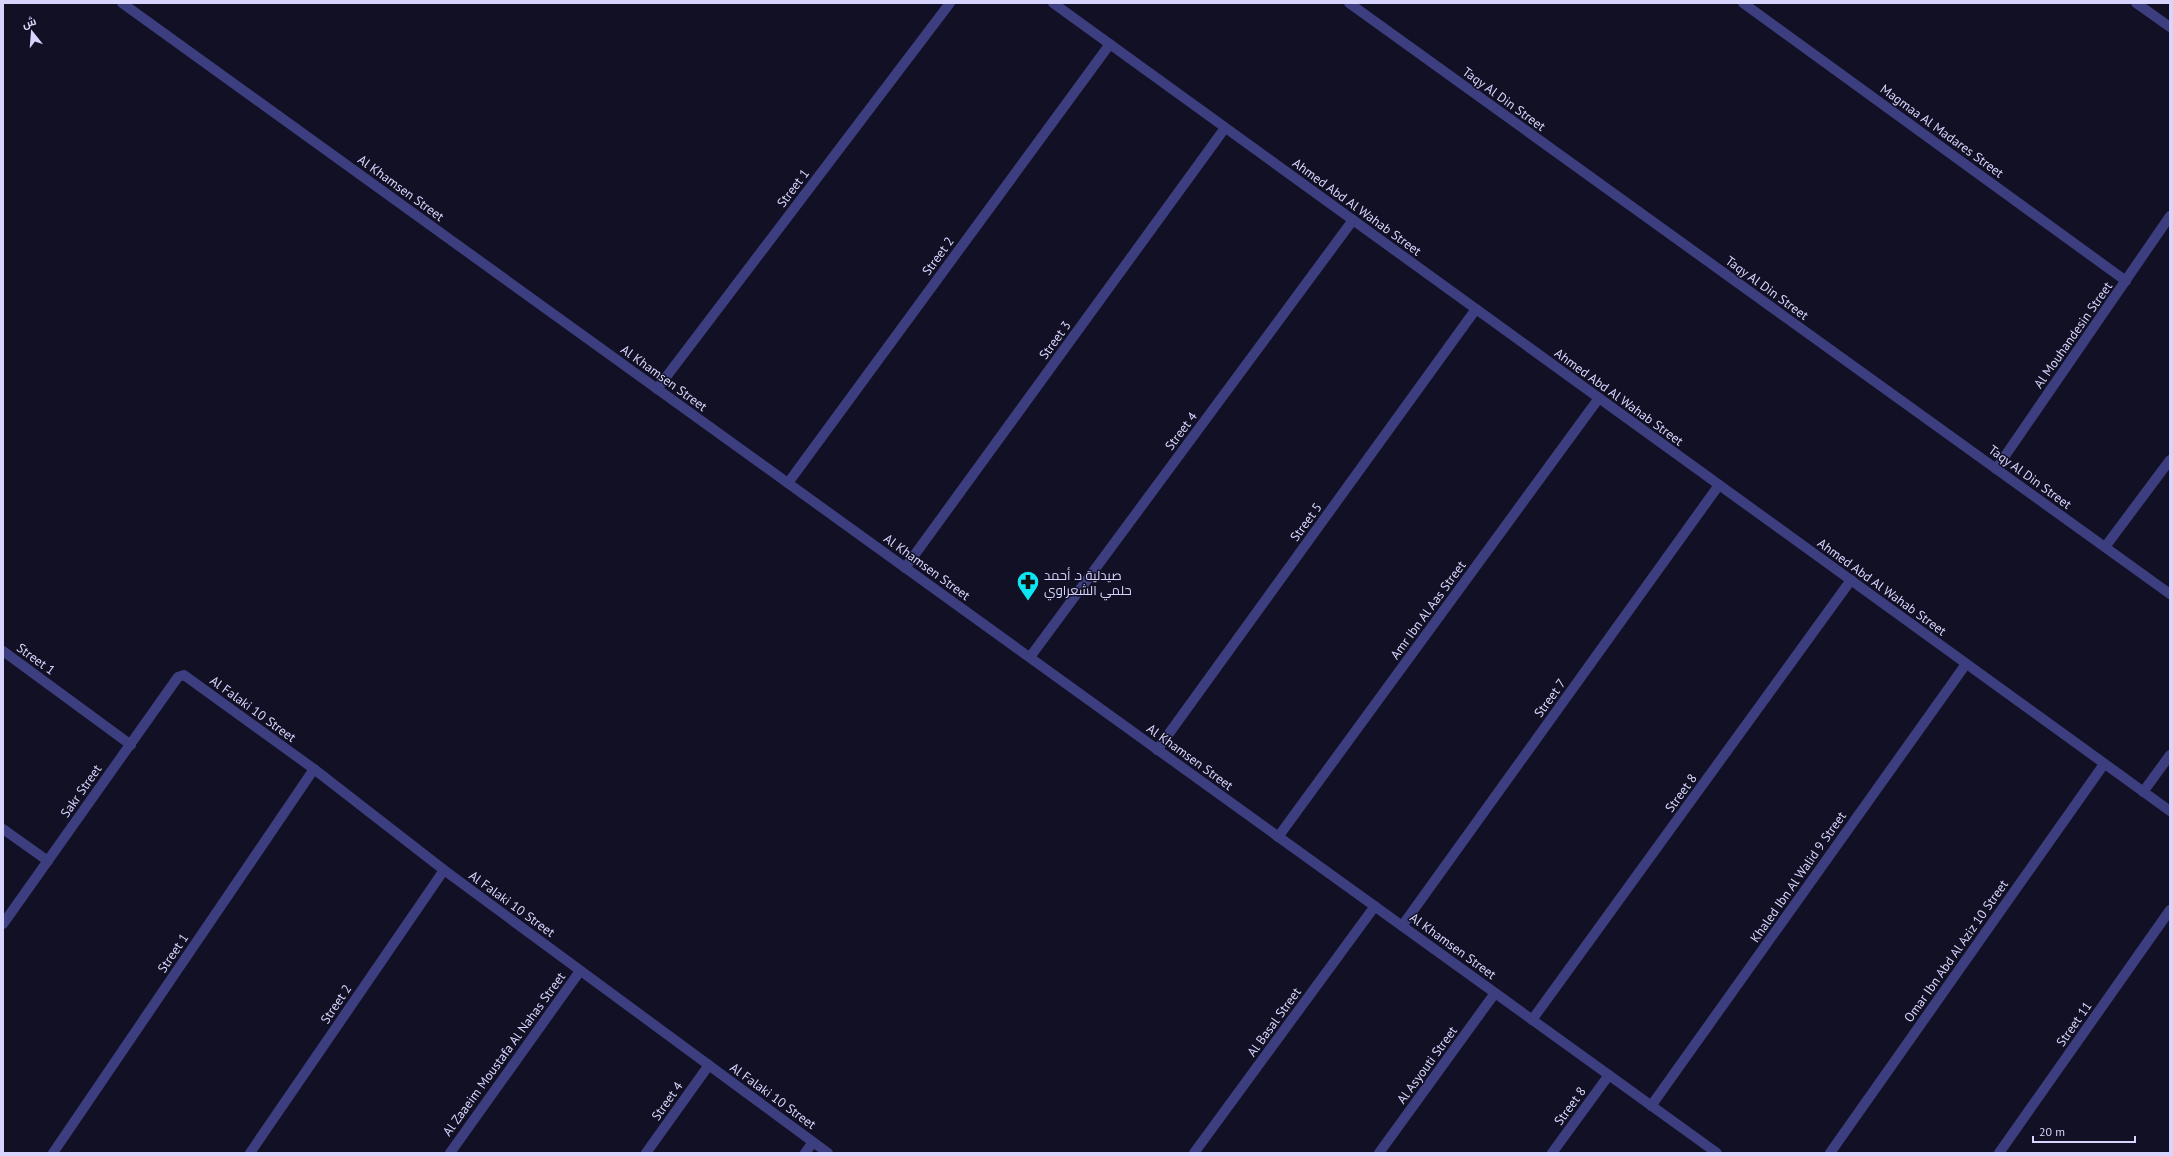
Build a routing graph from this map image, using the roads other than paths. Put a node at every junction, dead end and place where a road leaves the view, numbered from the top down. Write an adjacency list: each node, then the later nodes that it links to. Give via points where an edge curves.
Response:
1 (122, 3): 14 (street, Al Khamsen Street)
2 (950, 3): 14 (street, Street 1)
3 (1053, 3): 8 (street, Ahmed Abd Al Wahab Street)
4 (1349, 3): 17 (street, Taqy Al Din Street)
5 (1743, 3): 12 (street, Magmaa Al Madares Street)
6 (2136, 3): 7 (street)
7 (2170, 27)
8 (1110, 44): 9 (street, Ahmed Abd Al Wahab Street); 18 (street, Street 2)
9 (1226, 128): 11 (street, Ahmed Abd Al Wahab Street); 21 (street, Street 3)
10 (2170, 216): 12 (street, Al Mouhandesin Street)
11 (1353, 220): 13 (street, Ahmed Abd Al Wahab Street); 25 (street, Street 4)
12 (2126, 281): 17 (street, Al Mouhandesin Street)
13 (1476, 309): 15 (street, Ahmed Abd Al Wahab Street); 29 (street, Street 5)
14 (657, 389): 18 (street, Al Khamsen Street)
15 (1599, 398): 19 (street, Ahmed Abd Al Wahab Street); 36 (street, Amr Ibn Al Aas Street)
16 (2170, 460): 20 (street)
17 (1996, 469): 20 (street, Taqy Al Din Street)
18 (788, 483): 21 (street, Al Khamsen Street)
19 (1719, 485): 22 (street, Ahmed Abd Al Wahab Street); 42 (street, Street 7)
20 (2105, 547): 23 (street, Taqy Al Din Street)
21 (905, 568): 25 (street, Al Khamsen Street)
22 (1851, 580): 26 (street, Ahmed Abd Al Wahab Street); 45 (street, Street 8)
23 (2170, 594)
24 (3, 651): 28 (street, Street 1)
25 (1030, 657): 29 (street, Al Khamsen Street)
26 (1966, 664): 31 (street, Ahmed Abd Al Wahab Street); 48 (street, Khaled Ibn Al Walid 9 Street)
27 (182, 675): 28 (street, Sakr Street, via 178,677); 32 (street, Al Falaki 10 Street)
28 (131, 744): 37 (street, Sakr Street)
29 (1157, 750): 36 (street, Al Khamsen Street)
30 (2170, 755): 33 (street)
31 (2104, 764): 33 (street, Ahmed Abd Al Wahab Street); 60 (street, Omar Ibn Abd Al Aziz 10 Street)
32 (314, 769): 38 (street, Al Falaki 10 Street); 50 (street, Street 1)
33 (2143, 792): 34 (street, Ahmed Abd Al Wahab Street)
34 (2170, 811)
35 (3, 829): 37 (street)
36 (1278, 837): 39 (street, Al Khamsen Street)
37 (48, 861): 41 (street, Sakr Street)
38 (444, 870): 43 (street, Al Falaki 10 Street); 51 (street, Street 2)
39 (1375, 906): 42 (street, Al Khamsen Street); 56 (street, Al Basal Street)
40 (2170, 910): 61 (street, Street 11)
41 (3, 924)
42 (1402, 926): 44 (street, Al Khamsen Street)
43 (580, 970): 46 (street, Al Falaki 10 Street); 52 (street, Al Zaaeim Moustafa Al Nahas Street)
44 (1495, 993): 45 (street, Al Khamsen Street); 57 (street, Al Asyouti Street)
45 (1532, 1020): 47 (street, Al Khamsen Street)
46 (708, 1065): 49 (street, Al Falaki 10 Street); 53 (street, Street 4)
47 (1609, 1075): 48 (street, Al Khamsen Street); 58 (street, Street 8)
48 (1651, 1106): 59 (street, Al Khamsen Street)
49 (812, 1142): 54 (street); 55 (street, Al Falaki 10 Street)
50 (53, 1153)
51 (250, 1153)
52 (450, 1153)
53 (646, 1153)
54 (805, 1153)
55 (828, 1153)
56 (1194, 1153)
57 (1379, 1153)
58 (1552, 1153)
59 (1717, 1153)
60 (1830, 1153)
61 (1999, 1153)

